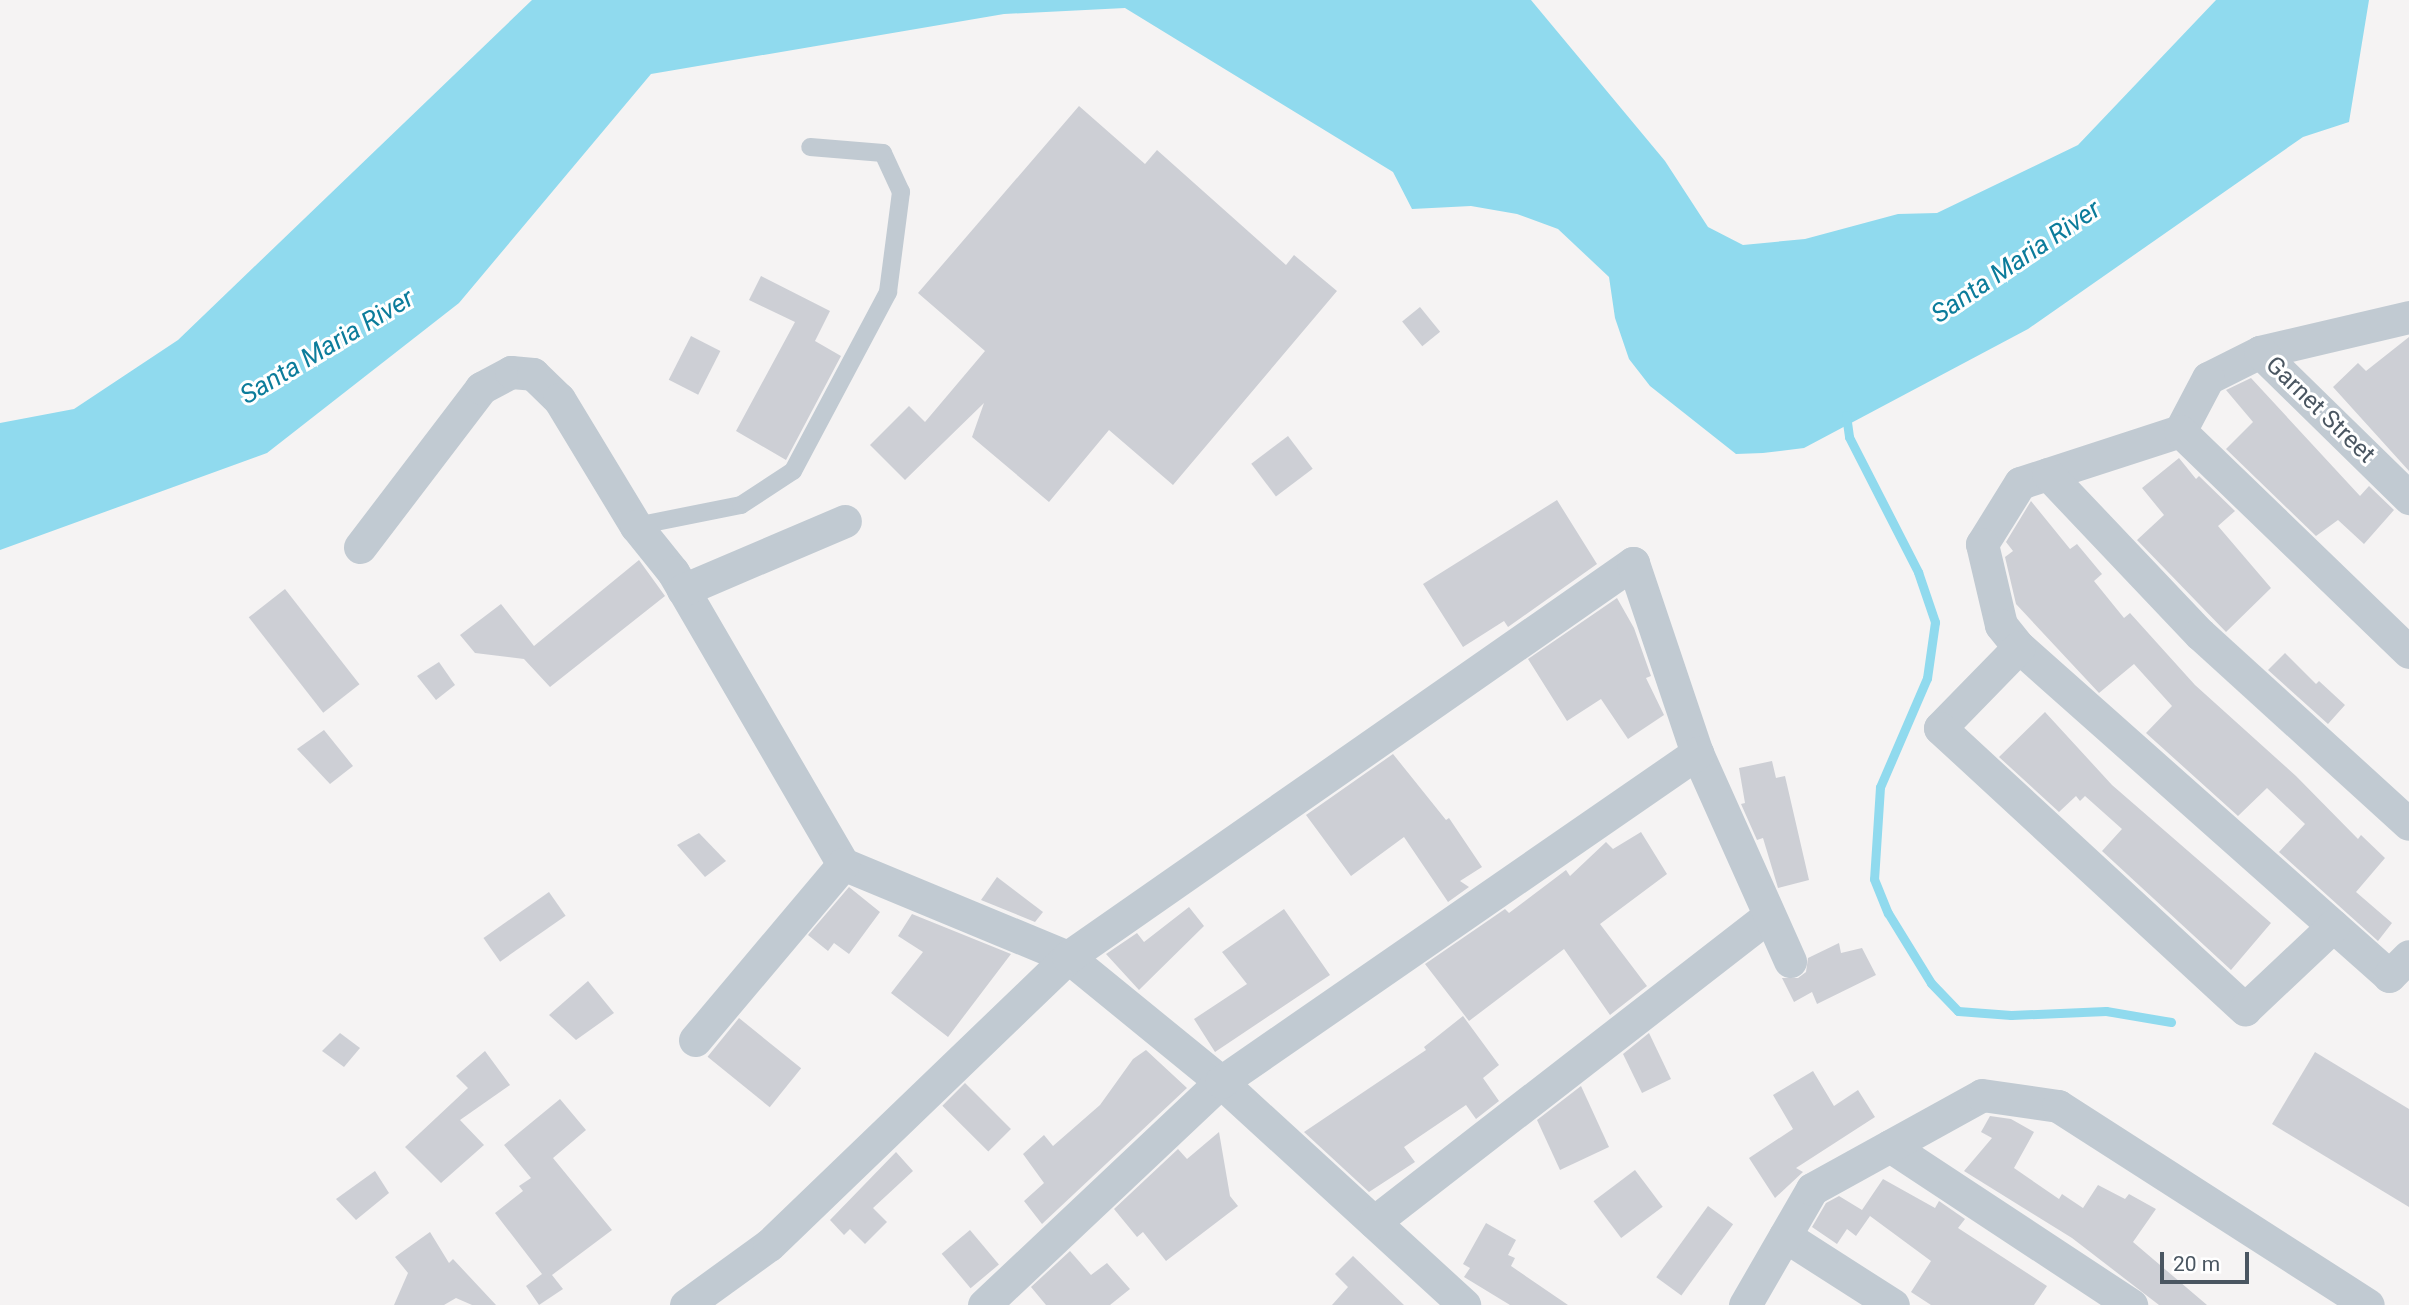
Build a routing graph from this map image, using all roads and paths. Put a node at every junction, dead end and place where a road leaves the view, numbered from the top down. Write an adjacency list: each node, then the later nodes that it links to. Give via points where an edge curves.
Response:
1 (810, 147): 8 (lane, via 883,153 901,192 888,292 793,471 741,505)
2 (2409, 317): 3 (street)
3 (2260, 352): 4 (street, via 2208,378); 6 (street, Garnet Street)
4 (2180, 431): 5 (street); 12 (street)
5 (2048, 474): 11 (street, via 2021,483 1983,544 2001,625); 14 (street, via 2200,635)
6 (2409, 498)
7 (845, 521): 10 (street)
8 (636, 526): 9 (street, via 559,398 533,374 511,372 481,388); 10 (street)
9 (360, 547)
10 (683, 590): 15 (street)
11 (2019, 647): 17 (street); 17 (street, via 1940,728 2245,1009)
12 (2409, 652)
13 (1697, 753): 16 (street); 19 (street, via 1633,563); 22 (street)
14 (2409, 824)
15 (844, 864): 19 (street); 21 (street)
16 (1769, 916): 20 (street); 24 (street)
17 (2333, 926): 18 (street, via 2389,975)
18 (2409, 956)
19 (1068, 957): 22 (street); 26 (street, via 769,1245)
20 (1790, 961)
21 (695, 1040)
22 (1221, 1082): 24 (street); 27 (street)
23 (1890, 1146): 25 (street, via 1812,1189); 31 (street); 32 (street, via 1982,1095 2058,1106)
24 (1374, 1222): 28 (street)
25 (1785, 1236): 29 (street); 30 (street)
26 (686, 1305)
27 (984, 1305)
28 (1464, 1305)
29 (1745, 1305)
30 (1893, 1305)
31 (2130, 1305)
32 (2368, 1305)

